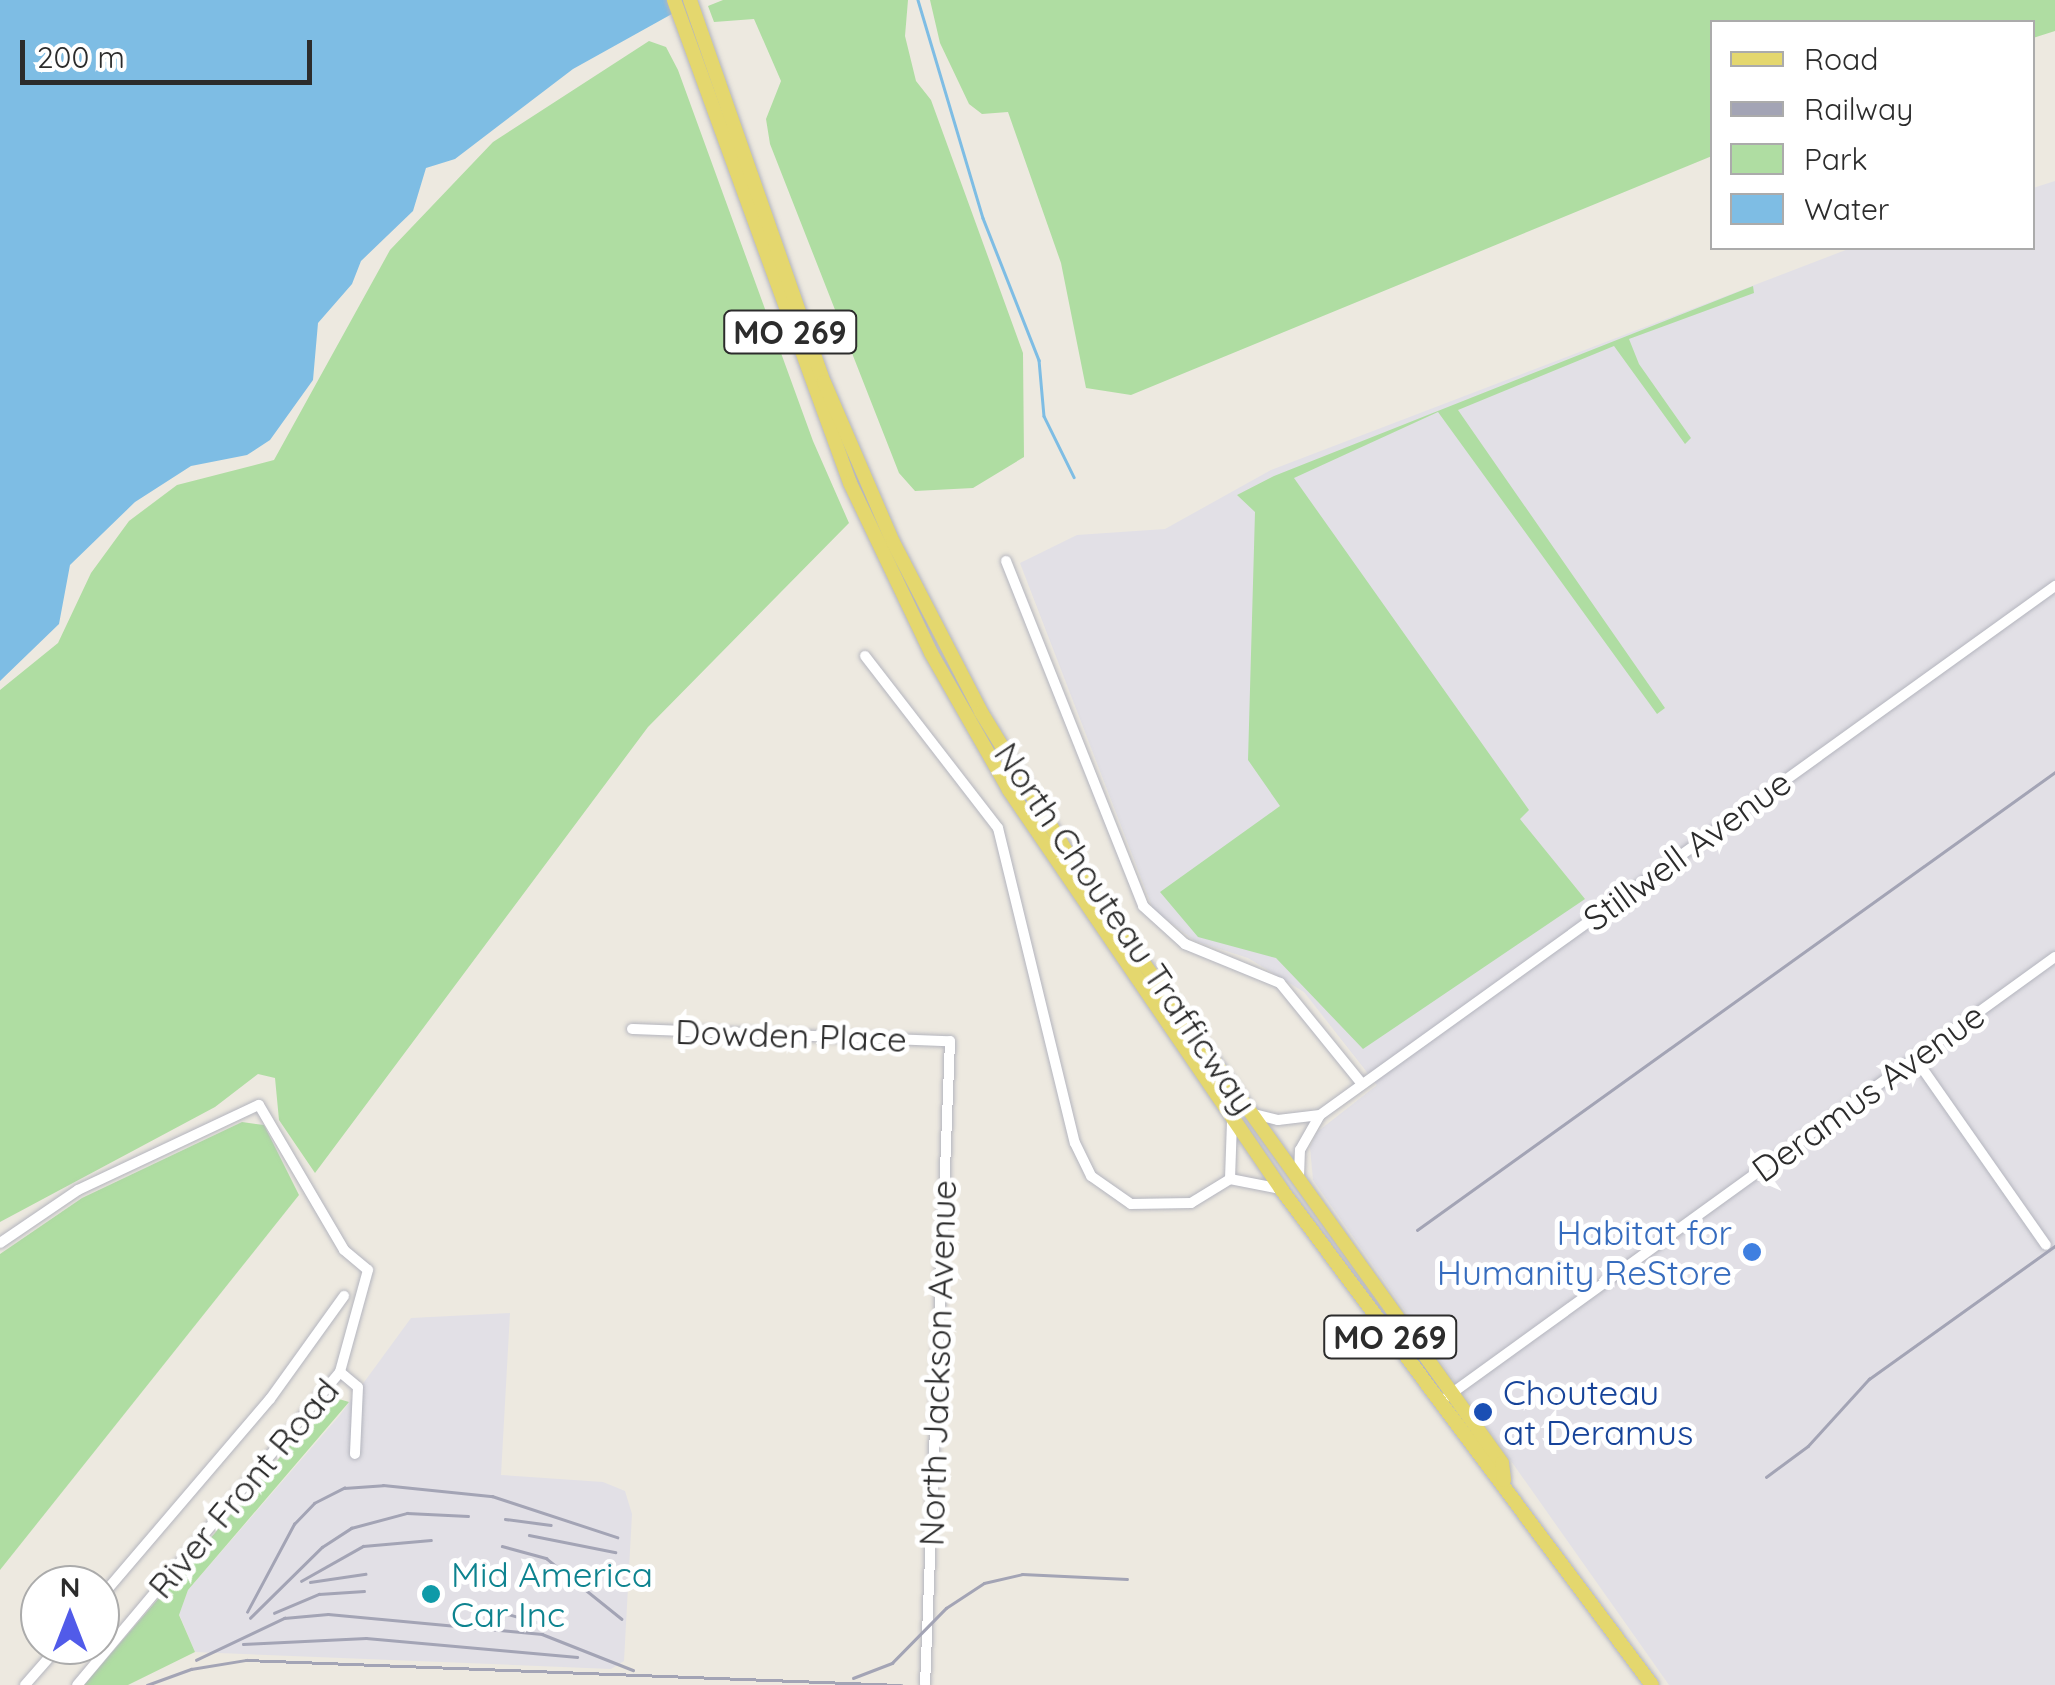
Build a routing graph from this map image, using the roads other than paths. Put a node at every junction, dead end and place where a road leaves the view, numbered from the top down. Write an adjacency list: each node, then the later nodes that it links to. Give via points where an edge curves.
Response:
1 (674, 0): 5 (main road, North Chouteau Trafficway / MO 269, via 811,390)
2 (690, 0): 5 (main road, North Chouteau Trafficway / MO 269, via 824,382)
3 (1006, 561): 11 (street, North Chouteau Trafficway, via 1142,906 1185,944 1280,983)
4 (2055, 586): 11 (street, Stillwell Avenue)
5 (938, 649): 12 (main road, North Chouteau Trafficway / MO 269, via 1074,864); 14 (main road, North Chouteau Trafficway / MO 269, via 1052,858)
6 (865, 656): 16 (street, North Chouteau Trafficway, via 998,828 1075,1143 1091,1176 1132,1204 1172,1208)
7 (2055, 957): 10 (street, Deramus Avenue)
8 (632, 1030): 9 (street, Dowden Place)
9 (950, 1041): 30 (street, North Jackson Avenue)
10 (1915, 1058): 19 (street); 22 (street, Deramus Avenue)
11 (1362, 1084): 13 (street, Stillwell Avenue)
12 (1254, 1114): 13 (street, via 1278,1120); 15 (main road, North Chouteau Trafficway / MO 269)
13 (1320, 1114): 15 (street, via 1300,1150)
14 (1231, 1115): 16 (street, North Chouteau Trafficway, via 1236,1150); 17 (main road, North Chouteau Trafficway / MO 269)
15 (1299, 1176): 22 (main road, North Chouteau Trafficway / MO 269)
16 (1230, 1179): 17 (street)
17 (1281, 1188): 23 (main road, North Chouteau Trafficway / MO 269)
18 (0, 1242): 21 (street, River Front Road, via 92,1182 260,1105 344,1250 368,1270)
19 (2046, 1246)
20 (344, 1296): 26 (street, River Front Road, via 270,1399)
21 (340, 1372): 24 (street, via 358,1387); 29 (street, River Front Road)
22 (1452, 1393): 23 (street, Deramus Avenue); 25 (main road, North Chouteau Trafficway / MO 269, via 1502,1463)
23 (1438, 1403): 25 (main road, North Chouteau Trafficway / MO 269, via 1489,1473)
24 (355, 1454)
25 (1504, 1480): 31 (main road, North Chouteau Trafficway / MO 269)
26 (120, 1575)
27 (42, 1665): 28 (street)
28 (25, 1685)
29 (77, 1685)
30 (925, 1685)
31 (1652, 1685)

